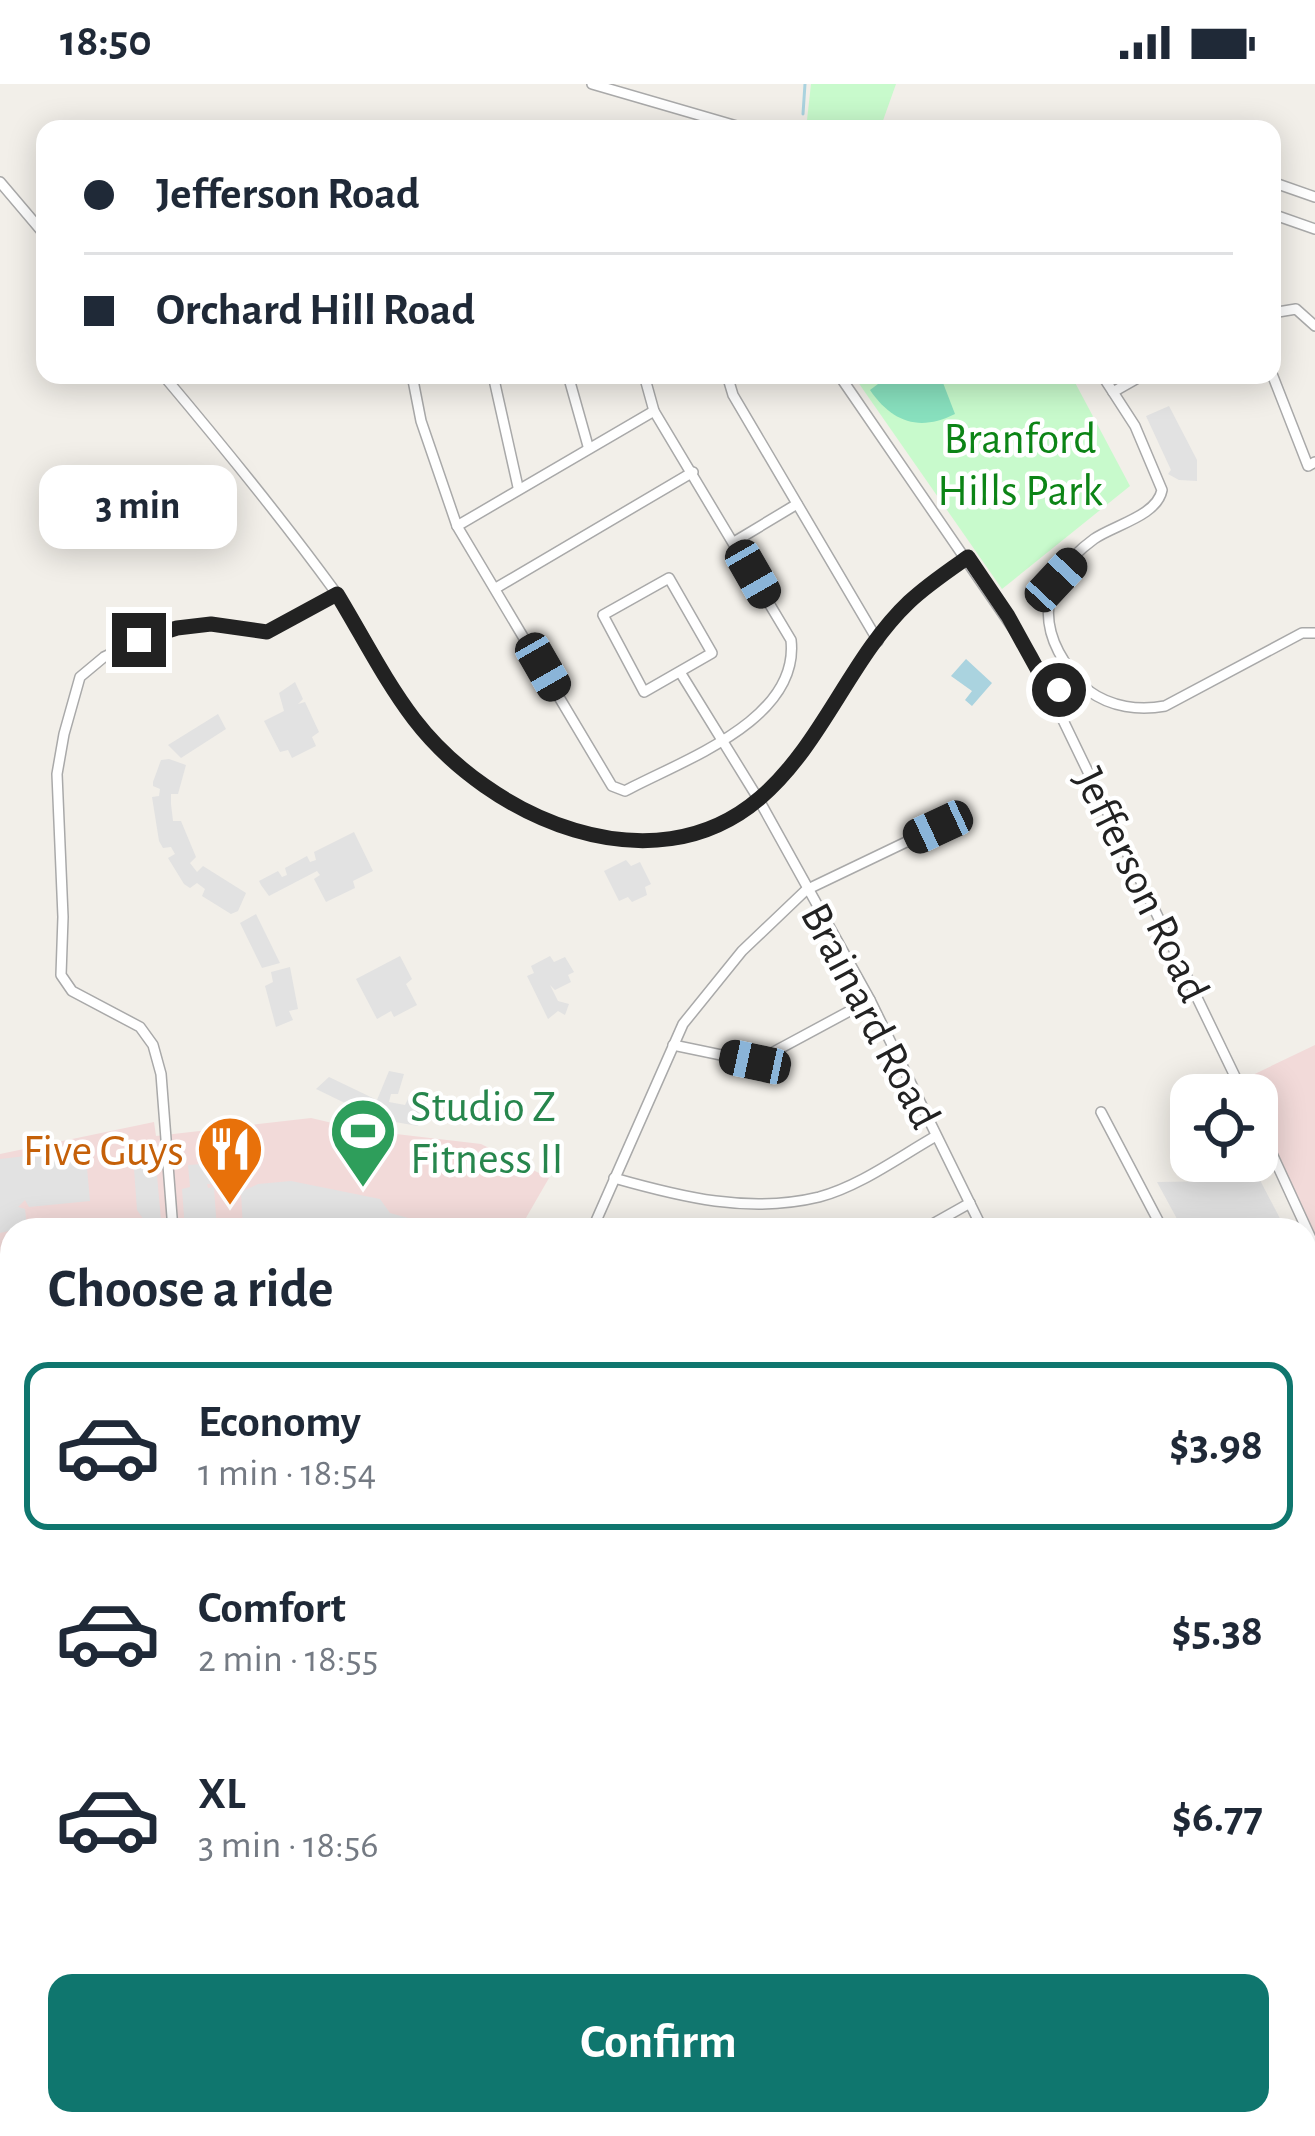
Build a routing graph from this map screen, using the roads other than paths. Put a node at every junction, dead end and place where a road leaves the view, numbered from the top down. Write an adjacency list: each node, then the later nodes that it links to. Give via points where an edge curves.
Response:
1 (592, 84): 2 (street)
2 (716, 120)
3 (0, 182): 7 (street)
4 (1281, 185): 5 (street)
5 (1315, 197)
6 (1281, 217): 8 (street)
7 (36, 224)
8 (1315, 229)
9 (1281, 312): 10 (street, via 1296,309)
10 (1315, 326)
11 (172, 384): 32 (street)
12 (414, 384): 28 (street)
13 (495, 384): 26 (street)
14 (571, 384): 23 (street)
15 (646, 384): 22 (street)
16 (730, 384): 27 (street)
17 (845, 384): 30 (street, Jefferson Road)
18 (1108, 384): 21 (street)
19 (1127, 384): 21 (street)
20 (1275, 384): 24 (street, via 1295,442 1308,466)
21 (1113, 392): 36 (street, via 1162,490 1153,507 1091,541 1048,594 1046,622)
22 (654, 411): 23 (street); 25 (street)
23 (588, 446): 26 (street)
24 (1315, 462)
25 (693, 472): 29 (street); 31 (street)
26 (518, 487): 28 (street)
27 (796, 505): 29 (street); 34 (street)
28 (457, 526): 31 (street)
29 (734, 542): 40 (street, via 793,659 773,702)
30 (968, 557): 34 (street, via 908,603); 38 (street, Jefferson Road)
31 (496, 588): 40 (street, via 617,791)
32 (337, 594): 41 (street, via 414,718 458,765 523,809 582,832 644,841 698,831); 52 (street, via 267,632 211,624 122,649 80,676 64,734 57,774 61,975 72,991 140,1028 153,1046)
33 (1315, 633): 37 (street, via 1165,706 1123,706)
34 (878, 641): 41 (street)
35 (680, 672): 35 (street, via 644,692 603,615 670,578 712,653); 40 (street, Brainard Road)
36 (1076, 678): 37 (street); 38 (street)
37 (1089, 692): 39 (street)
38 (1051, 694): 39 (street, Jefferson Road)
39 (1060, 714): 46 (street, Jefferson Road)
40 (720, 740): 41 (street, Brainard Road)
41 (758, 800): 43 (street, Brainard Road)
42 (950, 821): 43 (street)
43 (806, 890): 44 (street, Brainard Road); 45 (street, via 731,964)
44 (869, 1000): 45 (street, via 755,1062); 48 (street, Brainard Road)
45 (673, 1045): 50 (street)
46 (1234, 1074)
47 (1101, 1112): 56 (street)
48 (936, 1136): 50 (street, via 818,1197 712,1202); 51 (street, Brainard Road)
49 (1278, 1166): 57 (street)
50 (614, 1178): 53 (street)
51 (970, 1204): 54 (street); 55 (street, Brainard Road)
52 (171, 1218)
53 (597, 1218)
54 (944, 1218)
55 (977, 1218)
56 (1156, 1218)
57 (1302, 1218)

